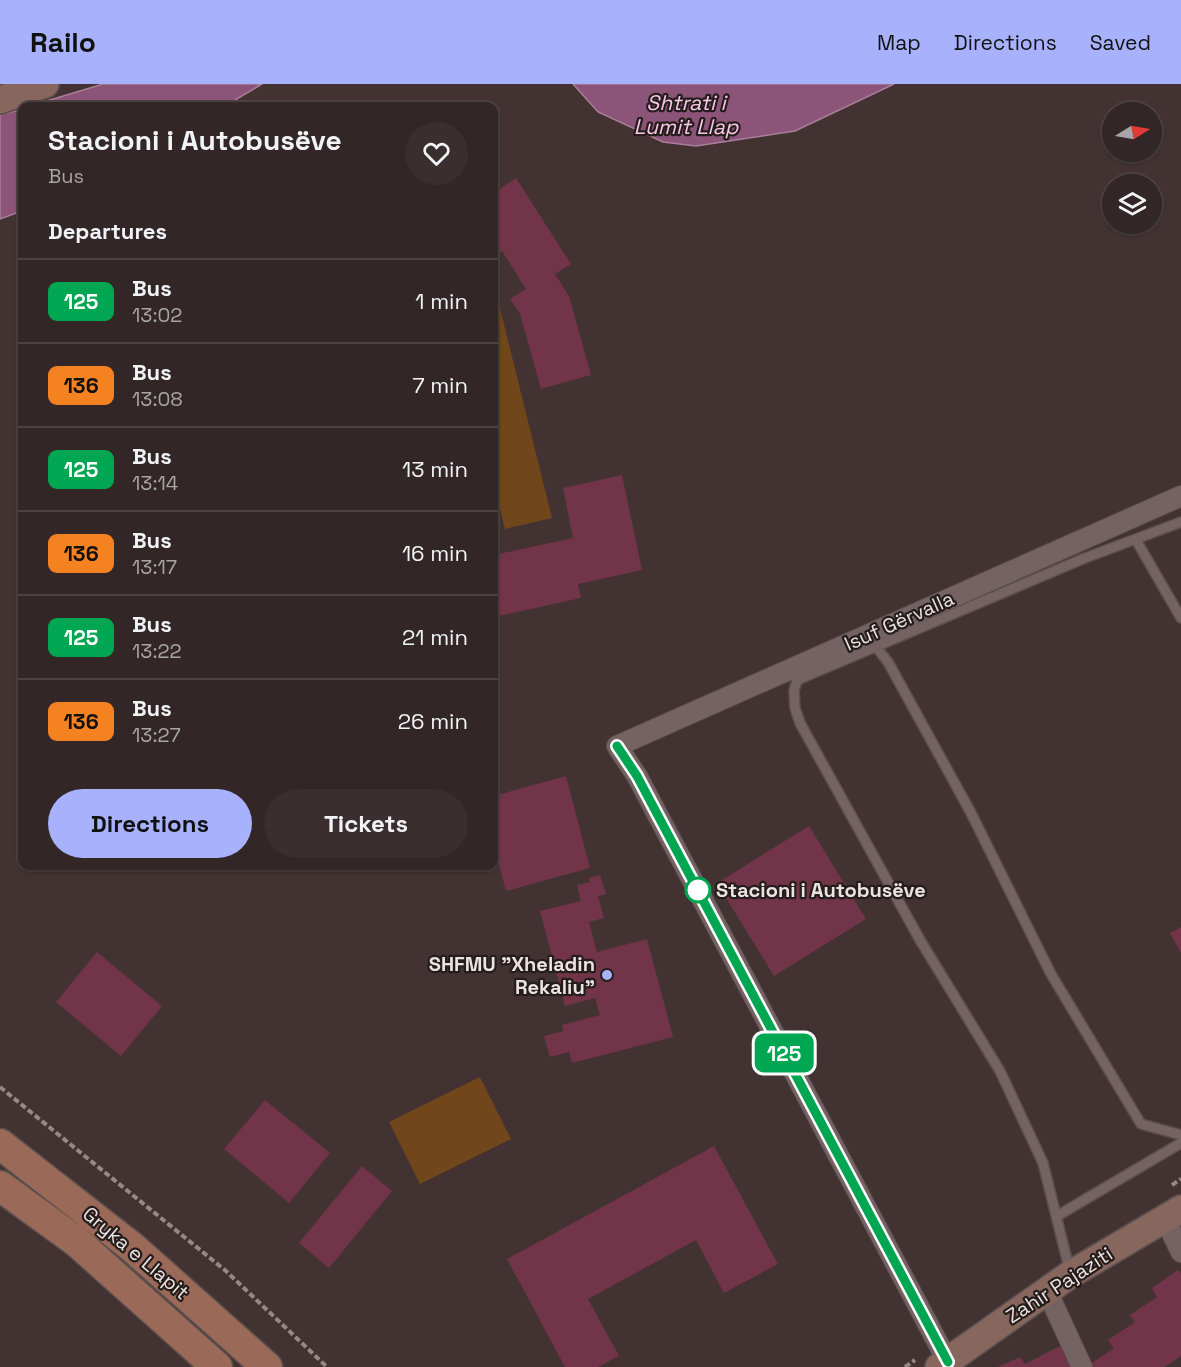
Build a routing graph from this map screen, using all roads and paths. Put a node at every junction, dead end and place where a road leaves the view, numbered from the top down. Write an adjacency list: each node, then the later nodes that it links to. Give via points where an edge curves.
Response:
1 (45, 84): 2 (main road)
2 (0, 100)
3 (1181, 495): 18 (street, Isuf Gërvalla, via 617,746 637,776)
4 (1181, 522): 5 (lane)
5 (1136, 540): 6 (lane); 7 (lane)
6 (1181, 618)
7 (876, 647): 9 (lane, via 970,811 1051,974 1142,1124); 14 (lane, via 797,680 795,708 822,765 920,940 1000,1071 1043,1163)
8 (0, 1087): 21 (path, via 226,1271)
9 (1181, 1135)
10 (1181, 1143): 14 (lane)
11 (0, 1144): 20 (main road, Gryka e Llapit, via 132,1247)
12 (0, 1186): 19 (main road, Gryka e Llapit, via 77,1242)
13 (1173, 1214): 15 (street); 16 (main road, Zahir Pajaziti)
14 (1057, 1216): 16 (lane)
15 (1181, 1252)
16 (1071, 1274): 17 (main road, Zahir Pajaziti)
17 (1047, 1291): 18 (main road, Zahir Pajaziti); 22 (street)
18 (944, 1364)
19 (217, 1367)
20 (267, 1367)
21 (327, 1367)
22 (1082, 1367)

